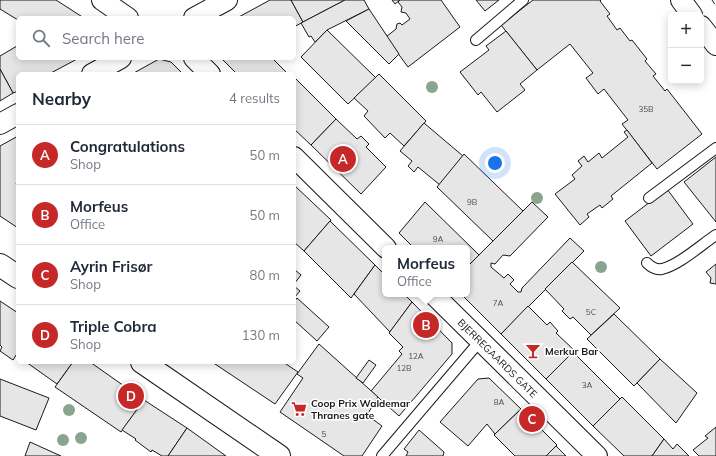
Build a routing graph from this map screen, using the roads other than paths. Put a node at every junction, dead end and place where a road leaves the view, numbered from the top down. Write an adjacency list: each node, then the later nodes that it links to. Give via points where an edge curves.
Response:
1 (102, 0): 6 (street)
2 (227, 0): 7 (street)
3 (523, 0): 9 (lane)
4 (681, 0): 5 (street)
5 (690, 12)
6 (125, 16)
7 (198, 16)
8 (704, 30): 10 (street)
9 (476, 40)
10 (716, 45)
11 (117, 60): 13 (street)
12 (196, 60): 14 (street)
13 (96, 72)
14 (208, 72)
15 (16, 115): 16 (street)
16 (0, 124)
17 (716, 148): 19 (lane)
18 (296, 159): 21 (street)
19 (649, 198)
20 (716, 235): 22 (lane, via 666,267 655,269)
21 (383, 245)
22 (647, 264)
23 (0, 265): 24 (street)
24 (16, 276)
25 (436, 297): 26 (street, BJERREGAARDS GATE)
26 (480, 341): 29 (lane); 30 (street, BJERREGAARDS GATE)
27 (145, 364): 28 (street)
28 (279, 456)
29 (382, 456)
30 (597, 456)

